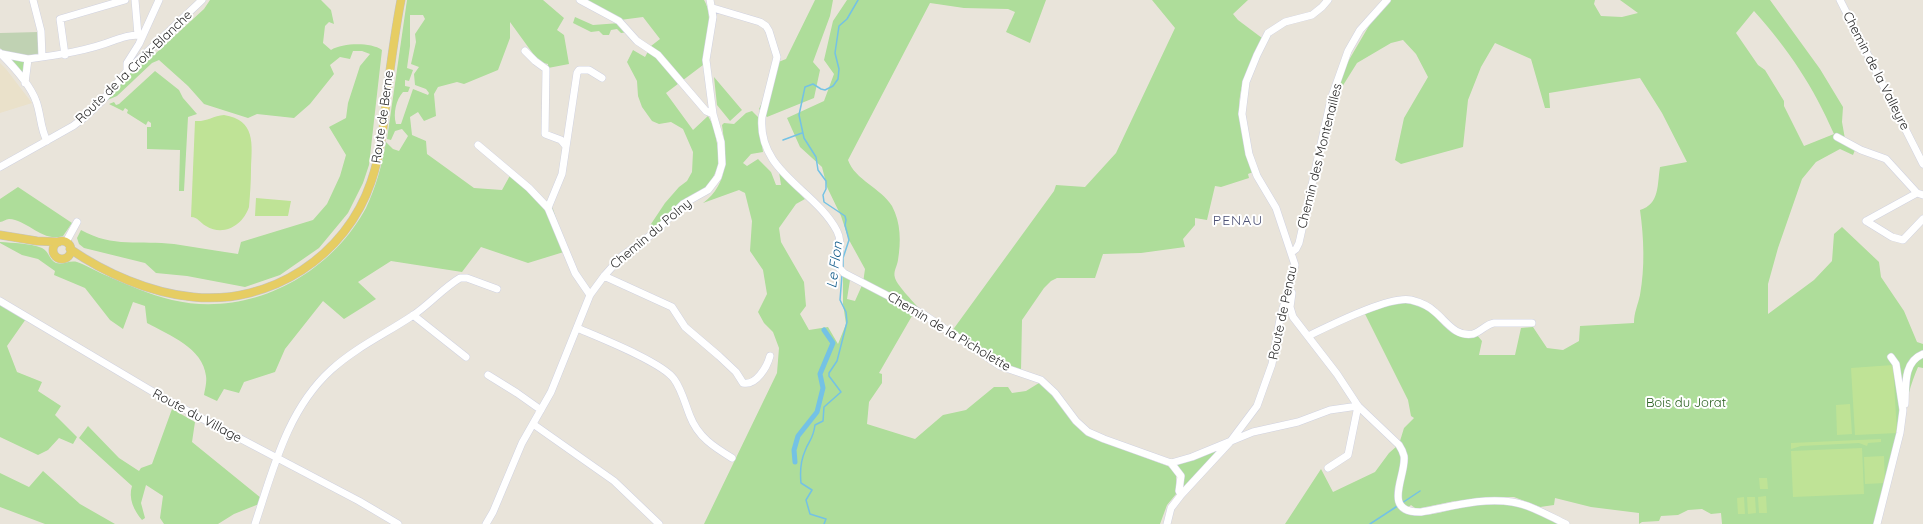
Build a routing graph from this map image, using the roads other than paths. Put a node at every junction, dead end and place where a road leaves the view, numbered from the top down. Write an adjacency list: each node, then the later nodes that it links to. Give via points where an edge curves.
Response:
1 (33, 0): 17 (street, via 41,31)
2 (125, 0): 16 (street, via 60,19)
3 (135, 0): 13 (street)
4 (159, 0): 13 (street)
5 (202, 0): 19 (street, Route de la Croix-Blanche)
6 (401, 0): 39 (main road, Route de Berne, via 392,49 382,139 373,176 353,220 321,257 298,273 269,287 239,295 213,298 185,296 158,290)
7 (580, 0): 22 (street, via 620,21 637,41 658,55 706,111)
8 (710, 0): 12 (street)
9 (1328, 0): 37 (street, Route de Penau, via 1312,15 1285,22 1268,33 1251,67 1243,96 1242,122 1251,163 1276,208)
10 (1840, 0): 27 (street, Chemin de la Valleyre)
11 (1385, 1): 37 (street, Chemin des Montenailles, via 1360,30 1348,52 1331,99 1299,242)
12 (713, 8): 22 (street, Chemin du Polny, via 713,23 706,60); 61 (street, Chemin de la Picholette, via 751,19 768,28 777,57 762,117 764,143 773,162 830,219 838,232 839,268 844,273 923,314 1000,366 1041,380 1088,432)
13 (140, 36): 16 (street, via 121,38); 19 (street, via 127,63)
14 (525, 51): 26 (street, via 546,69 546,134)
15 (1, 53): 18 (street); 21 (street)
16 (65, 55): 17 (street)
17 (42, 57): 18 (street)
18 (28, 59): 21 (street)
19 (127, 71): 24 (street, Route de la Croix-Blanche, via 85,117)
20 (602, 78): 26 (street, via 589,70 578,71)
21 (25, 83): 24 (street, via 36,101 42,131)
22 (713, 114): 41 (street, Chemin du Polny, via 722,156 722,164 715,182 708,190 684,204 655,232 622,256)
23 (1837, 137): 29 (street, via 1860,150 1886,159)
24 (47, 141): 28 (street, Route de la Croix-Blanche)
25 (478, 145): 30 (street, via 529,188)
26 (565, 145): 30 (street, via 562,174)
27 (1923, 164)
28 (0, 167)
29 (1920, 194): 31 (street, via 1866,221 1892,237 1904,240)
30 (548, 208): 43 (street, via 575,272)
31 (1923, 219)
32 (77, 222): 35 (street)
33 (0, 235): 34 (main road)
34 (37, 241): 35 (main road); 36 (main road)
35 (65, 244): 36 (main road, via 54,246); 38 (main road, via 69,254); 39 (main road, Route de Berne)
36 (53, 251): 38 (main road, via 58,257)
37 (1292, 252): 40 (street, Route de Penau)
38 (65, 258): 39 (main road, Route de Berne)
39 (89, 261)
40 (1294, 265): 48 (street, via 1290,307); 58 (street, Route de Penau, via 1272,364 1263,392 1250,417)
41 (604, 276): 43 (street, Chemin du Polny); 50 (street, via 672,307 685,327 736,372 743,383 754,381)
42 (497, 289): 45 (street, via 460,278)
43 (590, 296): 47 (street, Chemin du Polny)
44 (0, 302): 59 (street, Route du Village, via 159,396)
45 (413, 315): 51 (street); 59 (street, via 344,359 314,386)
46 (1532, 323): 48 (street, via 1494,323 1475,333 1464,334 1444,323 1430,308 1410,300 1401,300 1365,311)
47 (577, 328): 55 (street, Chemin du Polny); 60 (street, via 667,372 680,388 696,429 708,443)
48 (1308, 336): 54 (street)
49 (1923, 354): 56 (street, via 1916,357 1909,366)
50 (770, 356)
51 (466, 357)
52 (1891, 357): 56 (street, via 1896,364)
53 (488, 375): 55 (street)
54 (1358, 406): 58 (street, via 1330,410 1298,422 1254,432); 62 (street, via 1348,455); 69 (street, via 1399,445 1402,451 1404,460 1398,484 1399,500 1407,510 1421,512 1488,501 1513,502)
55 (541, 410): 57 (street, Chemin du Polny)
56 (1903, 410): 70 (street, via 1900,433)
57 (533, 424): 66 (street, Chemin du Polny); 67 (street, via 614,482)
58 (1230, 442): 61 (street); 63 (street, Route de Penau)
59 (276, 457): 64 (street); 65 (street, Route du Village)
60 (732, 458)
61 (1171, 463): 63 (street, via 1181,476)
62 (1328, 468)
63 (1181, 495): 68 (street, Route de Penau, via 1171,508)
64 (255, 524)
65 (398, 524)
66 (486, 524)
67 (659, 524)
68 (1168, 524)
69 (1566, 524)
70 (1877, 524)

